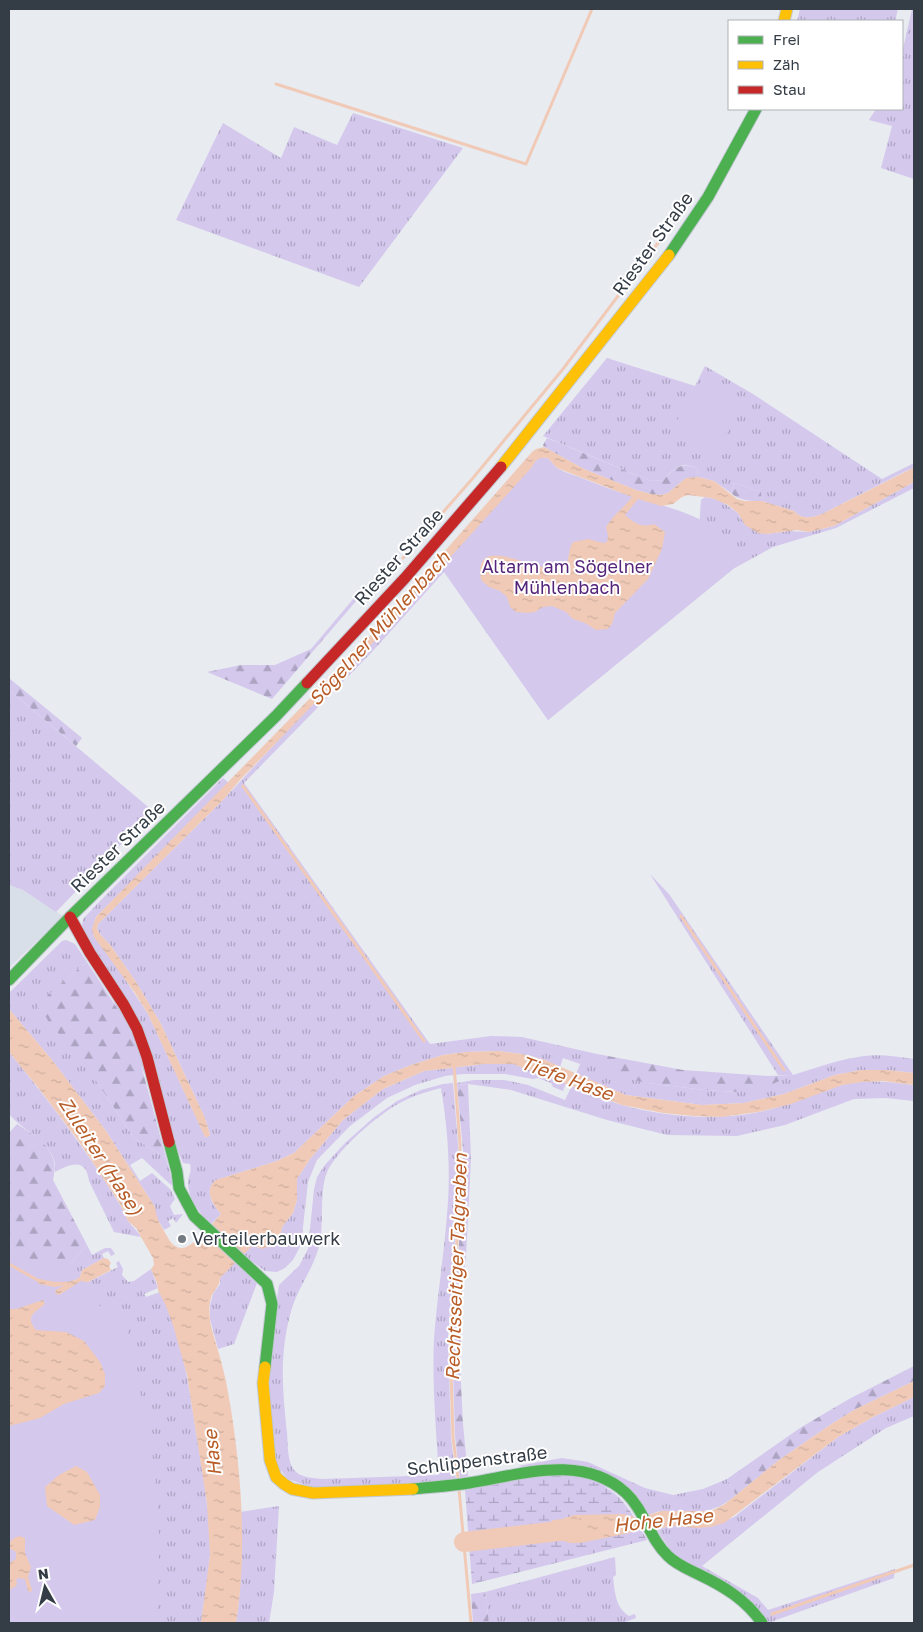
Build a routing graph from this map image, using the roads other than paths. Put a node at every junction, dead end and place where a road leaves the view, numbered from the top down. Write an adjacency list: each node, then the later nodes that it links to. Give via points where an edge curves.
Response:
1 (756, 110): 2 (street, Riester Straße, via 737,148 680,241 489,482 405,578 276,716)
2 (70, 918): 3 (street, Riester Straße); 4 (street, Schlippenstraße, via 137,1029 147,1057 179,1188 194,1216 267,1284 272,1304 263,1383 270,1460 276,1477 292,1489 313,1493 448,1486 540,1469 562,1469 599,1477 630,1498 656,1541 676,1564 731,1591)
3 (9, 980)
4 (762, 1623)

